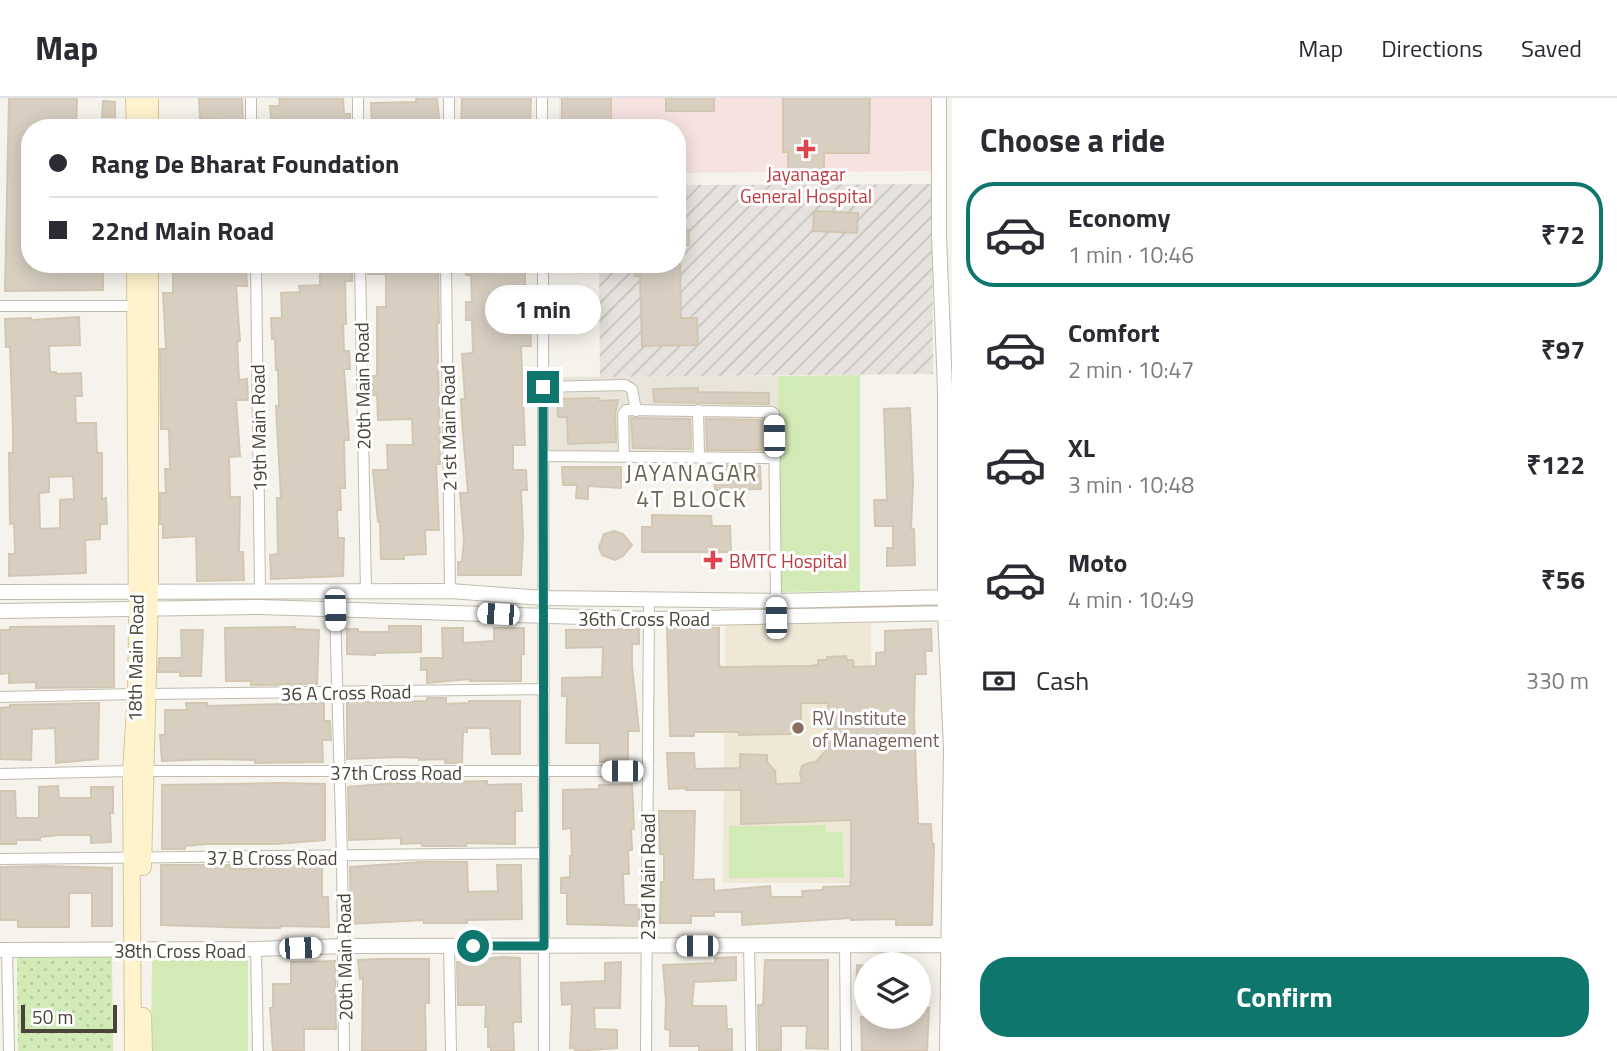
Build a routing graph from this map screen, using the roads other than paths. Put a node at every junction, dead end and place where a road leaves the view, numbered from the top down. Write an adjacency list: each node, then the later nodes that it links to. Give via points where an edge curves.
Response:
1 (134, 98): 8 (main road)
2 (150, 98): 9 (main road)
3 (251, 98): 10 (street)
4 (358, 98): 11 (street)
5 (449, 98): 12 (street)
6 (542, 98): 13 (street)
7 (939, 98): 34 (street)
8 (135, 119)
9 (150, 119)
10 (251, 119)
11 (358, 119)
12 (449, 119)
13 (542, 119)
14 (135, 273): 21 (main road, 18th Main Road)
15 (150, 273): 32 (main road, 18th Main Road)
16 (256, 273): 29 (street, 19th Main Road)
17 (360, 273): 33 (street, 20th Main Road)
18 (446, 273): 30 (street, 21st Main Road)
19 (543, 273): 22 (street)
20 (0, 306): 21 (street)
21 (135, 306): 32 (main road, 18th Main Road)
22 (543, 387): 23 (street, via 625,385 632,389); 26 (street)
23 (636, 411): 24 (street); 25 (street, via 623,414)
24 (698, 411): 27 (street); 28 (street, via 772,412)
25 (624, 455): 26 (street); 27 (street)
26 (543, 456): 35 (street)
27 (699, 456): 28 (street)
28 (775, 458): 37 (street)
29 (260, 591): 32 (street, 36th Cross Road); 33 (street, 36th Cross Road)
30 (450, 591): 33 (street, 36th Cross Road); 35 (street, 36th Cross Road)
31 (0, 592): 32 (street, 36th Cross Road)
32 (143, 592): 38 (main road, 18th Main Road)
33 (366, 592)
34 (949, 597): 37 (street, 36th Cross Road); 41 (street)
35 (543, 598): 36 (street, 36th Cross Road); 42 (street)
36 (649, 600): 37 (street, 36th Cross Road); 44 (street, 23rd Main Road)
37 (776, 601): 43 (street)
38 (143, 609): 39 (street, 36th Cross Road); 40 (street, 36th Cross Road); 47 (main road, 18th Main Road)
39 (335, 610): 42 (street, 36th Cross Road); 46 (street, 20th Main Road)
40 (0, 611)
41 (948, 613): 43 (street, 36th Cross Road); 59 (street)
42 (545, 617): 44 (street, 36th Cross Road); 45 (street)
43 (776, 618): 44 (street, 36th Cross Road)
44 (649, 619): 51 (street, 23rd Main Road)
45 (544, 689): 46 (street, 36 A Cross Road); 50 (street)
46 (339, 693): 47 (street, 36 A Cross Road); 52 (street, 20th Main Road)
47 (142, 694): 48 (street, 36 A Cross Road); 49 (main road, 18th Main Road)
48 (0, 697)
49 (138, 771): 52 (street, 37th Cross Road); 53 (street, 37th Cross Road); 56 (main road, 18th Main Road)
50 (544, 771): 51 (street, 37th Cross Road); 52 (street, 37th Cross Road); 54 (street)
51 (648, 771): 63 (street, 23rd Main Road)
52 (340, 772): 55 (street, 20th Main Road)
53 (0, 774)
54 (544, 853): 55 (street, 37 B Cross Road); 62 (street)
55 (342, 857): 56 (street, 37 B Cross Road); 60 (street, 20th Main Road)
56 (137, 858): 57 (street, 37 B Cross Road); 67 (main road, 18th Main Road)
57 (0, 859)
58 (845, 945): 59 (street, 38th Cross Road); 64 (street, 38th Cross Road); 77 (street)
59 (948, 945): 78 (street)
60 (344, 946): 61 (street, 38th Cross Road); 65 (street, 38th Cross Road); 72 (street, 20th Main Road)
61 (449, 946): 62 (street, 38th Cross Road); 73 (street)
62 (544, 946): 63 (street, 38th Cross Road); 74 (street)
63 (646, 946): 64 (street, 38th Cross Road); 75 (street, 23rd Main Road)
64 (749, 946): 76 (street)
65 (256, 949): 67 (street, 38th Cross Road); 71 (street)
66 (3, 950): 67 (street, 38th Cross Road); 68 (street)
67 (137, 950): 69 (main road, 18th Main Road); 70 (main road, 18th Main Road)
68 (9, 1051)
69 (132, 1051)
70 (144, 1051)
71 (258, 1051)
72 (344, 1051)
73 (451, 1051)
74 (544, 1051)
75 (646, 1051)
76 (751, 1051)
77 (846, 1051)
78 (947, 1051)

